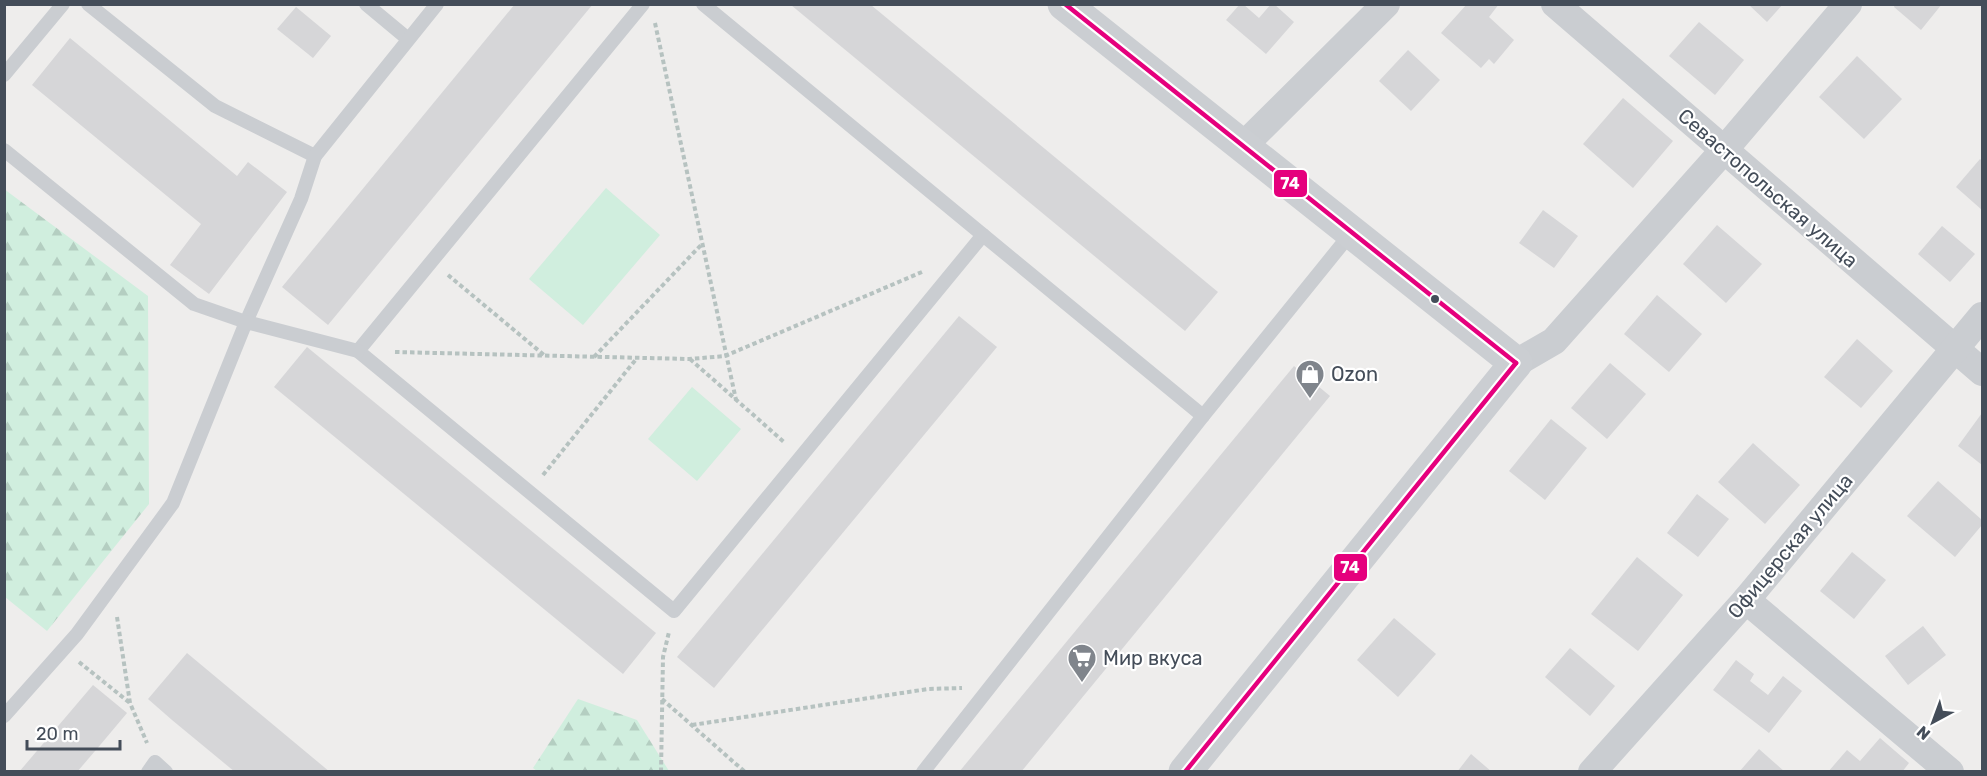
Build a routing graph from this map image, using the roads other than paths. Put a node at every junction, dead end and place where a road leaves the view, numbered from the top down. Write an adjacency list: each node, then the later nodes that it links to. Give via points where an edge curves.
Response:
1 (63, 4): 12 (lane)
2 (88, 4): 16 (lane, via 215,106)
3 (366, 4): 11 (lane)
4 (437, 4): 11 (lane)
5 (643, 4): 22 (lane)
6 (703, 4): 18 (lane)
7 (1064, 4): 13 (street)
8 (1386, 4): 13 (street)
9 (1555, 4): 15 (street, Севастопольская улица)
10 (1848, 4): 15 (street)
11 (408, 39): 16 (lane)
12 (4, 75)
13 (1243, 146): 17 (street)
14 (4, 150): 20 (lane, via 194,304)
15 (1724, 150): 21 (street, Севастопольская улица); 23 (street, via 1554,340)
16 (315, 156): 20 (lane, via 301,199)
17 (1352, 232): 23 (street); 25 (lane)
18 (983, 235): 22 (lane, via 674,611); 25 (lane)
19 (1983, 316): 21 (street, Офицерская улица)
20 (246, 322): 22 (lane); 27 (lane, via 173,503 63,649)
21 (1956, 350): 24 (street, Севастопольская улица); 26 (street, Офицерская улица)
22 (358, 351)
23 (1516, 363): 29 (street)
24 (1983, 372)
25 (1203, 416): 28 (lane)
26 (1746, 600): 30 (street, Офицерская улица); 31 (street)
27 (4, 716)
28 (923, 771)
29 (1185, 771)
30 (1592, 771)
31 (1950, 771)

